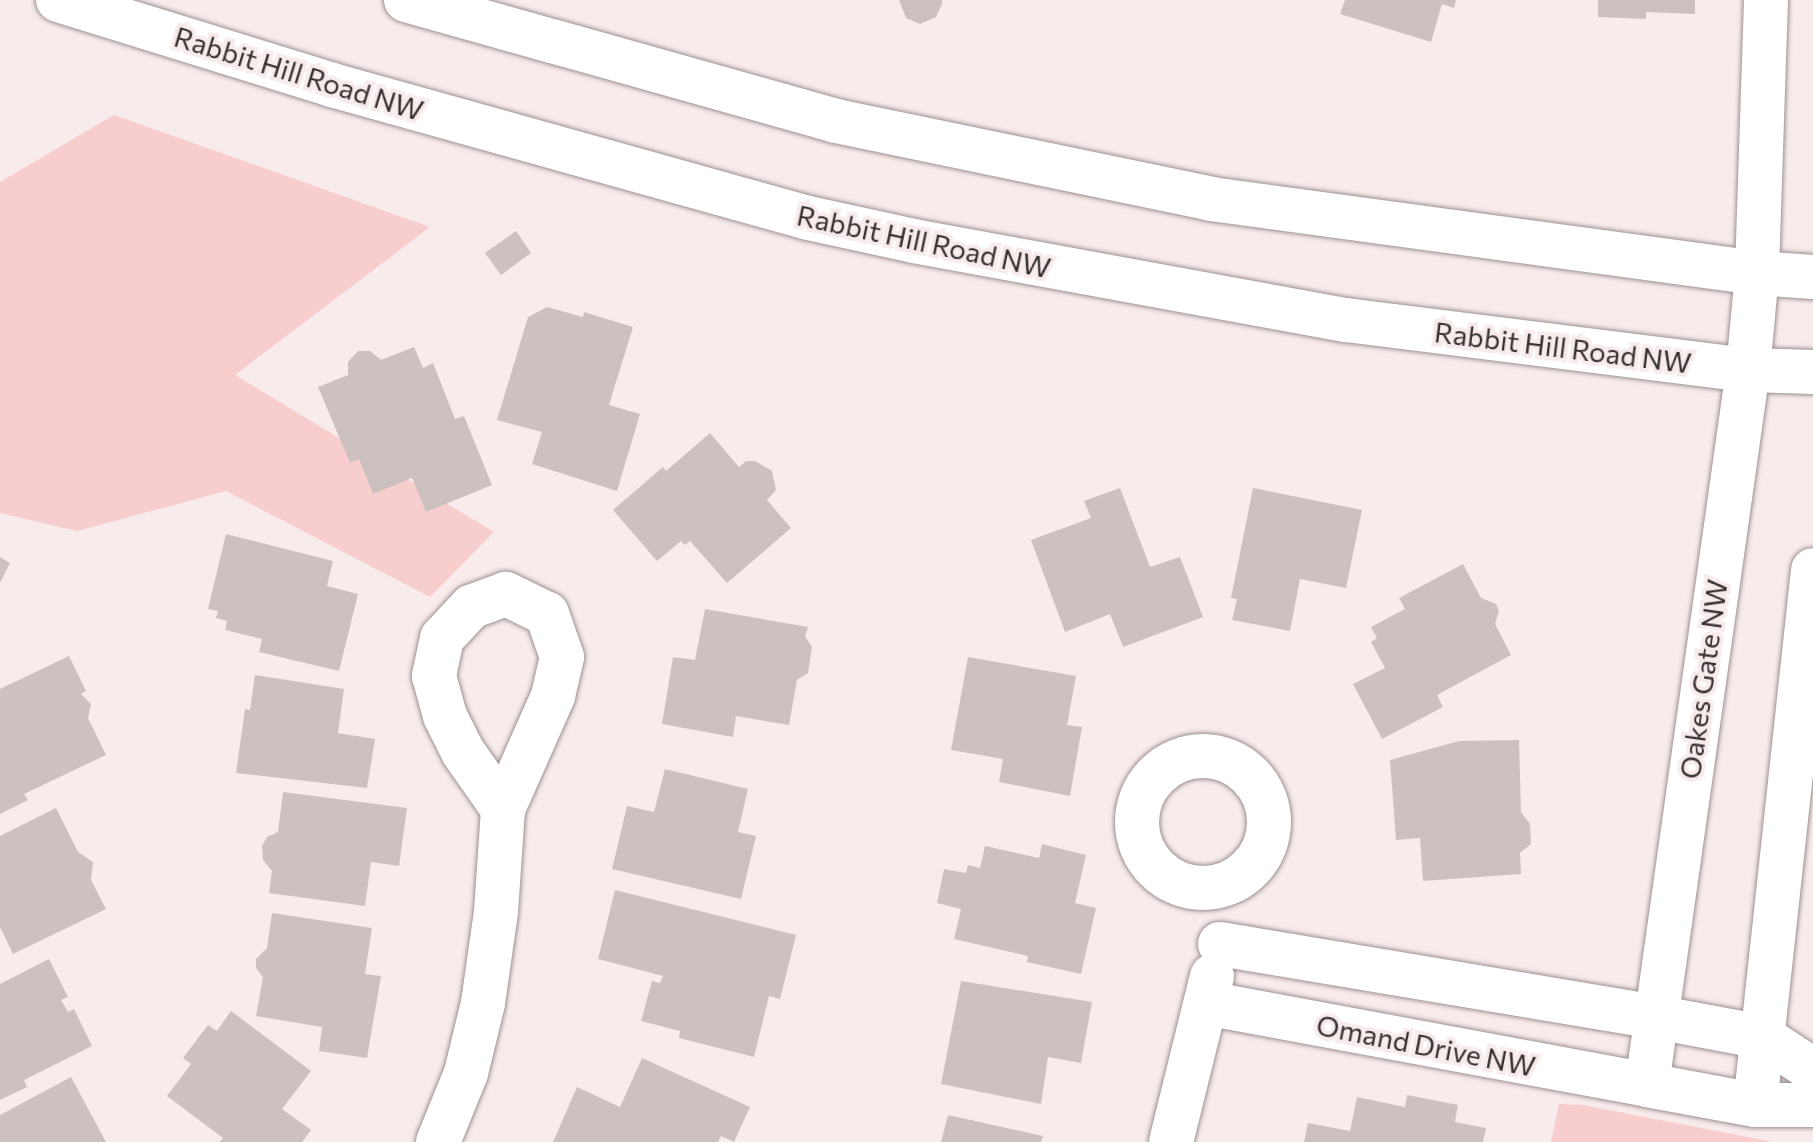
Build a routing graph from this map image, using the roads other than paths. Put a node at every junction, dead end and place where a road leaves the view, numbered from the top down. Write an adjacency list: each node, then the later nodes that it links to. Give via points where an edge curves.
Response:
1 (58, 0): 6 (street, Rabbit Hill Road NW, via 332,85 808,218 1346,320)
2 (406, 0): 4 (street, via 836,121 1211,199)
3 (1766, 0): 4 (street, Oakes Gate NW)
4 (1757, 273): 5 (street); 6 (street, Oakes Gate NW)
5 (1813, 277)
6 (1748, 370): 7 (street, Rabbit Hill Road NW); 13 (street, Oakes Gate NW)
7 (1813, 372)
8 (1813, 570): 14 (street)
9 (503, 809): 19 (street, via 483,1003 466,1073)
10 (1207, 888): 11 (street)
11 (1220, 944): 12 (street); 13 (street)
12 (1206, 1003): 16 (street, Omand Drive NW); 20 (street)
13 (1656, 1017): 14 (street); 16 (street, Oakes Gate NW)
14 (1763, 1037): 15 (street); 17 (street)
15 (1813, 1070)
16 (1647, 1085): 17 (street, Omand Drive NW)
17 (1755, 1105): 18 (street, Omand Drive NW)
18 (1813, 1105)
19 (438, 1142)
20 (1171, 1142)

